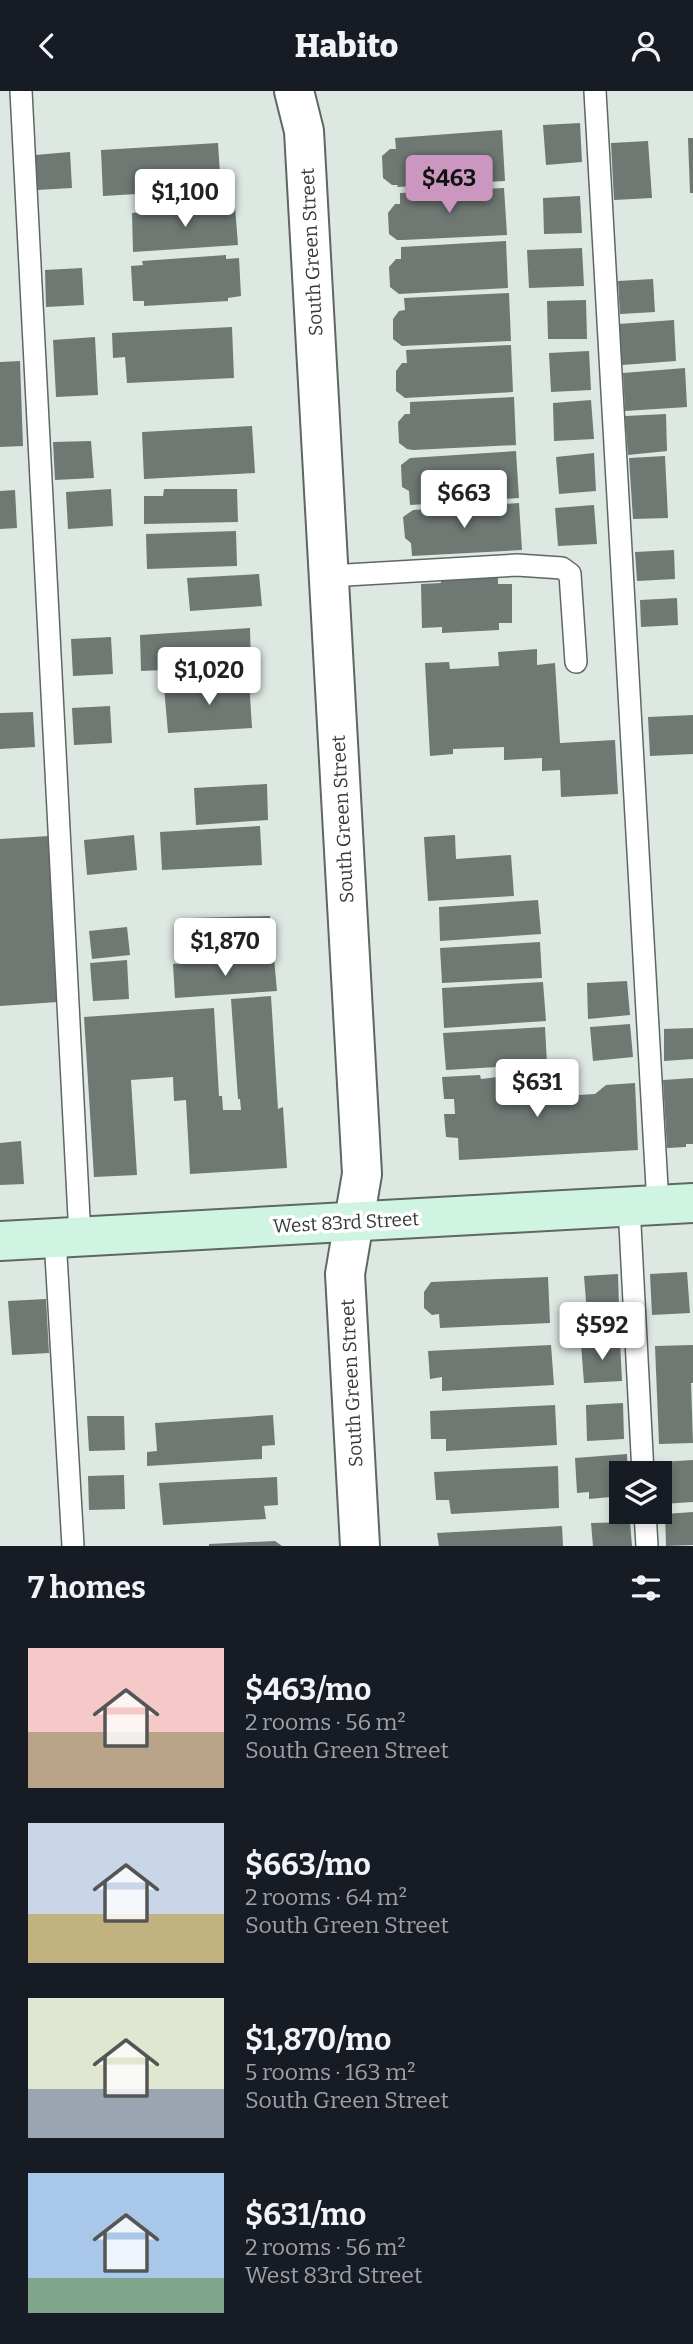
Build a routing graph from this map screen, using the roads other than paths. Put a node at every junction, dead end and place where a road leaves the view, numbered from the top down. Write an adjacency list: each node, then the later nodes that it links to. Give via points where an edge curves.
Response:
1 (21, 91): 8 (lane)
2 (294, 91): 4 (street, South Green Street, via 304,131)
3 (594, 91): 6 (lane)
4 (329, 576): 5 (lane, via 517,565 562,568 570,574); 7 (street, South Green Street, via 362,1174)
5 (576, 662)
6 (660, 1205): 7 (street, West 83rd Street); 10 (lane)
7 (353, 1221): 8 (street, West 83rd Street); 13 (street, South Green Street, via 345,1274)
8 (67, 1237): 9 (street, West 83rd Street); 12 (lane)
9 (0, 1241)
10 (644, 1461)
11 (646, 1524): 14 (lane)
12 (73, 1546)
13 (359, 1546)
14 (647, 1546)

